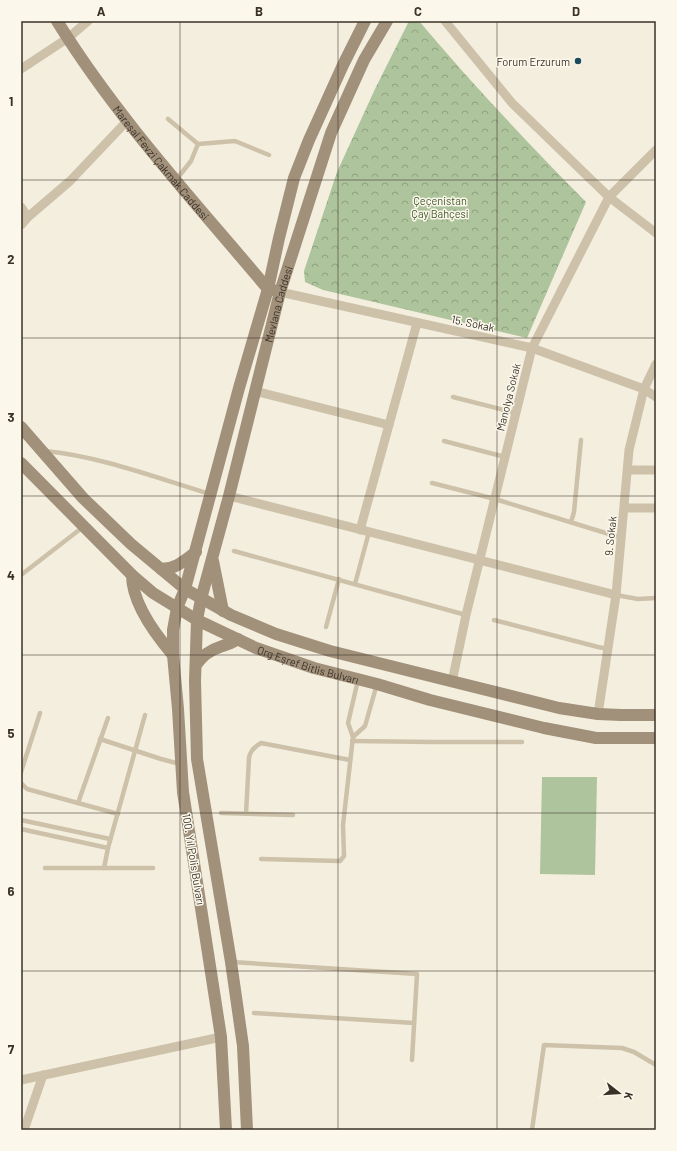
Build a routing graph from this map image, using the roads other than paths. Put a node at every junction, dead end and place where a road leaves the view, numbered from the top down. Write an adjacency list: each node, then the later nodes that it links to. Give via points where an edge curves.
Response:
1 (57, 21): 6 (main road, Mareşal Fevzi Çakmak Caddesi)
2 (88, 21): 6 (street)
3 (365, 21): 19 (main road, Mevlana Caddesi, via 294,178 279,238)
4 (387, 21): 19 (main road, Mevlana Caddesi, via 364,60 331,133)
5 (445, 21): 14 (street, via 512,103)
6 (68, 38): 7 (street); 9 (main road, Mareşal Fevzi Çakmak Caddesi)
7 (21, 69)
8 (168, 119): 10 (lane)
9 (127, 121): 13 (main road, Mareşal Fevzi Çakmak Caddesi); 16 (street, via 70,181)
10 (198, 144): 12 (lane, via 235,141); 13 (lane, via 191,161)
11 (656, 150): 14 (street, Manolya Sokak)
12 (269, 155)
13 (176, 180): 19 (main road, Mareşal Fevzi Çakmak Caddesi)
14 (609, 197): 18 (street); 21 (street, Manolya Sokak)
15 (21, 207): 16 (street)
16 (28, 217): 17 (street)
17 (21, 224)
18 (656, 233)
19 (274, 290): 20 (street, 15. Sokak); 24 (main road, Mevlana Caddesi); 38 (main road, Mevlana Caddesi, via 239,388)
20 (417, 323): 21 (street, 15. Sokak); 28 (street)
21 (532, 348): 23 (street, 15. Sokak); 27 (street, Manolya Sokak)
22 (656, 364): 23 (street, 9. Sokak)
23 (644, 389): 26 (street, 15. Sokak); 35 (street, 9. Sokak, via 629,450)
24 (255, 391): 28 (street); 39 (main road, Mevlana Caddesi)
25 (454, 397): 27 (lane)
26 (656, 397)
27 (516, 413): 33 (street, Manolya Sokak)
28 (389, 425): 45 (street)
29 (21, 427): 32 (main road)
30 (581, 440): 43 (lane)
31 (444, 441): 33 (lane)
32 (42, 451): 38 (lane, via 63,453 121,467); 52 (main road, via 83,498)
33 (505, 457): 40 (street, Manolya Sokak)
34 (21, 463): 44 (main road, Org Eşref Bitlis Bulvarı)
35 (628, 470): 36 (street); 41 (street, 9. Sokak)
36 (656, 470)
37 (432, 483): 40 (lane)
38 (211, 494): 49 (main road, Mevlana Caddesi)
39 (229, 496): 45 (street); 50 (main road, Mevlana Caddesi)
40 (495, 499): 43 (lane); 51 (street, Manolya Sokak)
41 (625, 508): 42 (street); 47 (street, 9. Sokak)
42 (656, 508)
43 (572, 522): 47 (lane)
44 (84, 526): 53 (lane); 54 (main road, Org Eşref Bitlis Bulvarı)
45 (360, 530): 46 (street)
46 (370, 532): 51 (street); 56 (lane)
47 (622, 538): 58 (street, 9. Sokak)
48 (234, 551): 55 (lane)
49 (196, 552): 52 (main road, via 181,564); 57 (main road, Mevlana Caddesi)
50 (212, 557): 60 (main road, Mevlana Caddesi); 62 (main road)
51 (480, 561): 58 (street); 63 (street, Manolya Sokak)
52 (161, 569): 57 (main road)
53 (21, 575)
54 (132, 575): 61 (main road, Org Eşref Bitlis Bulvarı, via 152,593); 69 (main road, via 138,603 155,632)
55 (338, 579): 56 (lane); 66 (lane)
56 (355, 584): 63 (lane)
57 (185, 589): 60 (main road); 61 (main road, 100. Yıl Polis Bulvarı)
58 (616, 595): 59 (lane, via 638,599); 68 (street, 9. Sokak)
59 (656, 598)
60 (201, 599): 62 (main road); 64 (main road, Mevlana Caddesi)
61 (177, 608): 64 (main road, Org Eşref Bitlis Bulvarı); 69 (main road, 100. Yıl Polis Bulvarı, via 173,630)
62 (223, 611): 72 (main road, via 304,643)
63 (466, 615): 72 (street, Manolya Sokak)
64 (197, 620): 67 (main road, Org Eşref Bitlis Bulvarı); 70 (main road, Mevlana Caddesi)
65 (494, 620): 68 (lane)
66 (326, 627)
67 (238, 639): 70 (main road, via 209,652); 71 (main road, Org Eşref Bitlis Bulvarı, via 282,658)
68 (608, 649): 75 (street, 9. Sokak)
69 (173, 655): 85 (main road, 100. Yıl Polis Bulvarı)
70 (196, 665): 101 (main road, Mevlana Caddesi, via 197,760)
71 (358, 680): 73 (main road, Org Eşref Bitlis Bulvarı); 81 (lane, via 348,723)
72 (452, 682): 75 (main road, via 559,708)
73 (377, 684): 79 (main road, Org Eşref Bitlis Bulvarı, via 467,710 577,735 614,739); 81 (lane, via 365,726)
74 (40, 713): 86 (lane)
75 (598, 714): 77 (main road)
76 (145, 715): 83 (lane)
77 (656, 715)
78 (108, 718): 80 (lane)
79 (656, 738)
80 (100, 739): 83 (lane); 88 (lane)
81 (352, 739): 82 (lane); 84 (lane)
82 (522, 742)
83 (136, 751): 85 (lane); 90 (lane)
84 (350, 760): 91 (lane, via 261,744 256,746 249,758); 97 (lane, via 343,825 343,859)
85 (181, 764): 104 (main road, 100. Yıl Polis Bulvarı, via 183,792)
86 (21, 772)
87 (21, 783): 88 (lane, via 27,789)
88 (78, 803): 90 (lane)
89 (221, 813): 91 (lane)
90 (118, 814): 95 (lane)
91 (246, 814): 92 (lane)
92 (293, 815)
93 (21, 820): 95 (lane)
94 (21, 829): 96 (lane)
95 (110, 839): 96 (lane)
96 (108, 848): 99 (lane)
97 (261, 859)
98 (44, 868): 99 (lane)
99 (104, 868): 100 (lane)
100 (154, 868)
101 (231, 962): 103 (lane, via 418,974); 111 (main road, Mevlana Caddesi, via 243,1046)
102 (254, 1013): 103 (lane)
103 (414, 1023): 105 (lane)
104 (221, 1037): 107 (street); 110 (main road, 100. Yıl Polis Bulvarı)
105 (412, 1060)
106 (656, 1065): 112 (lane, via 622,1048 544,1045)
107 (43, 1075): 108 (street); 109 (street)
108 (21, 1080)
109 (24, 1130)
110 (226, 1130)
111 (247, 1130)
112 (532, 1130)

